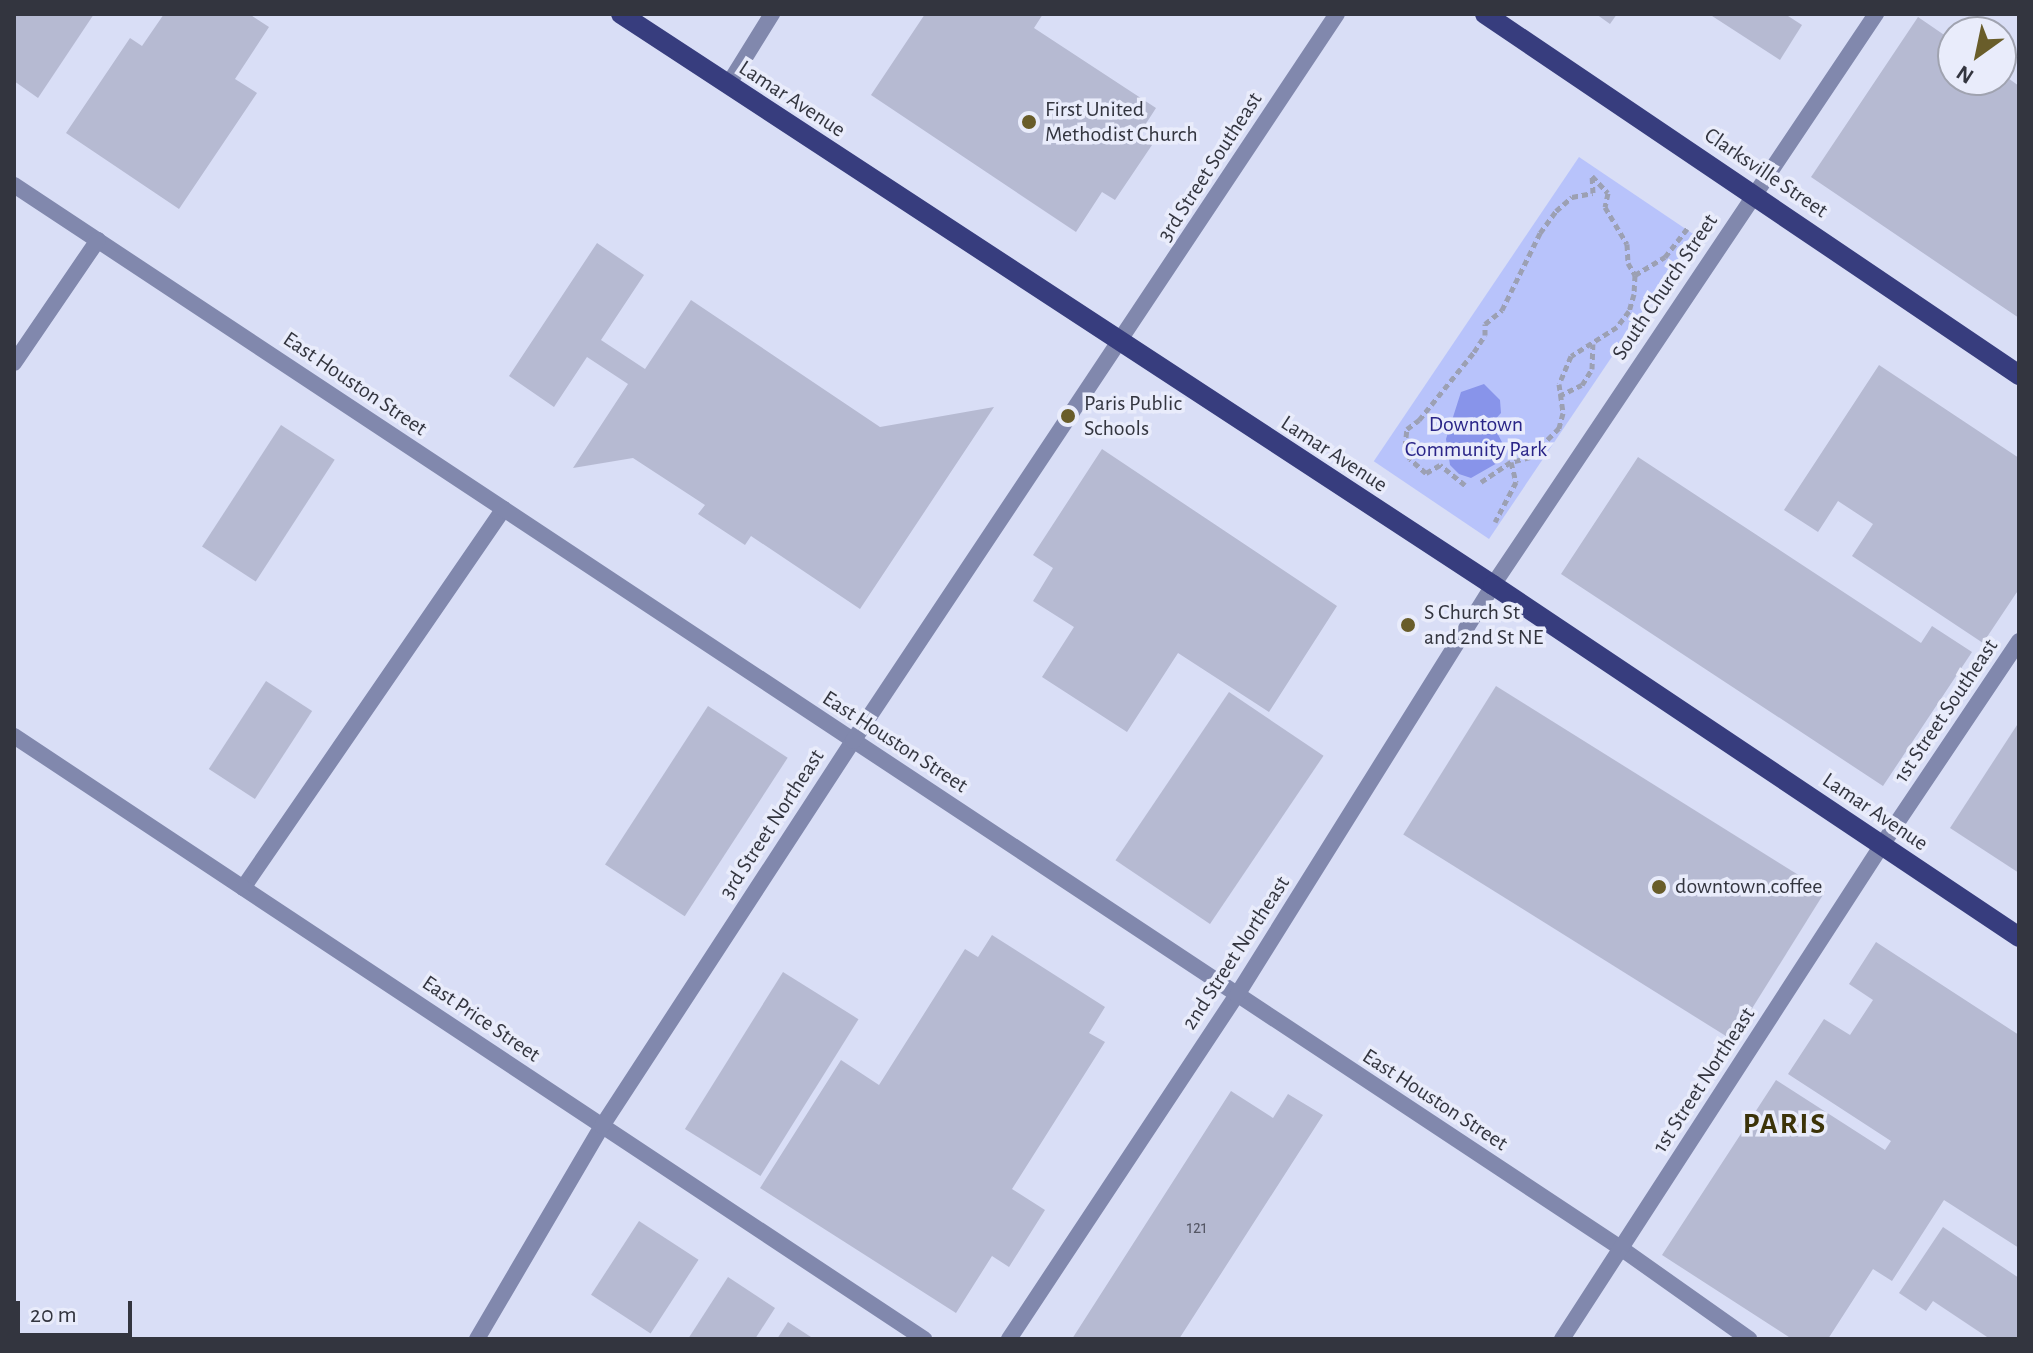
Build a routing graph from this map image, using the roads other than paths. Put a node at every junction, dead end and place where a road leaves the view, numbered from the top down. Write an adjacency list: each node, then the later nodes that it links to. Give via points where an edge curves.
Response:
1 (621, 14): 6 (main road, Lamar Avenue)
2 (772, 14): 6 (street)
3 (1337, 14): 10 (street, 3rd Street Southeast)
4 (1485, 14): 8 (main road, Clarksville Street)
5 (1876, 14): 8 (street, South Church Street)
6 (728, 85): 10 (main road, Lamar Avenue)
7 (14, 185): 9 (street, East Houston Street)
8 (1753, 193): 12 (main road, Clarksville Street); 14 (street, South Church Street)
9 (98, 240): 11 (street); 13 (street, East Houston Street)
10 (1120, 343): 14 (main road, Lamar Avenue); 17 (street, 3rd Street Northeast)
11 (14, 363)
12 (2019, 375)
13 (503, 509): 17 (street, East Houston Street); 19 (street)
14 (1493, 585): 18 (main road, Lamar Avenue); 21 (street, 2nd Street Northeast)
15 (2019, 641): 18 (street, 1st Street Southeast)
16 (14, 736): 19 (street, East Price Street)
17 (853, 741): 21 (street, East Houston Street); 22 (street, 3rd Street Northeast)
18 (1882, 845): 20 (main road, Lamar Avenue); 23 (street, 1st Street Northeast)
19 (243, 888): 22 (street, East Price Street)
20 (2019, 937)
21 (1237, 995): 23 (street, East Houston Street); 26 (street, 2nd Street Northeast)
22 (602, 1126): 24 (street, 3rd Street Northeast); 25 (street, East Price Street)
23 (1622, 1249): 27 (street, 1st Street Northeast); 28 (street, East Houston Street)
24 (477, 1339)
25 (924, 1339)
26 (1009, 1339)
27 (1562, 1339)
28 (1749, 1339)

